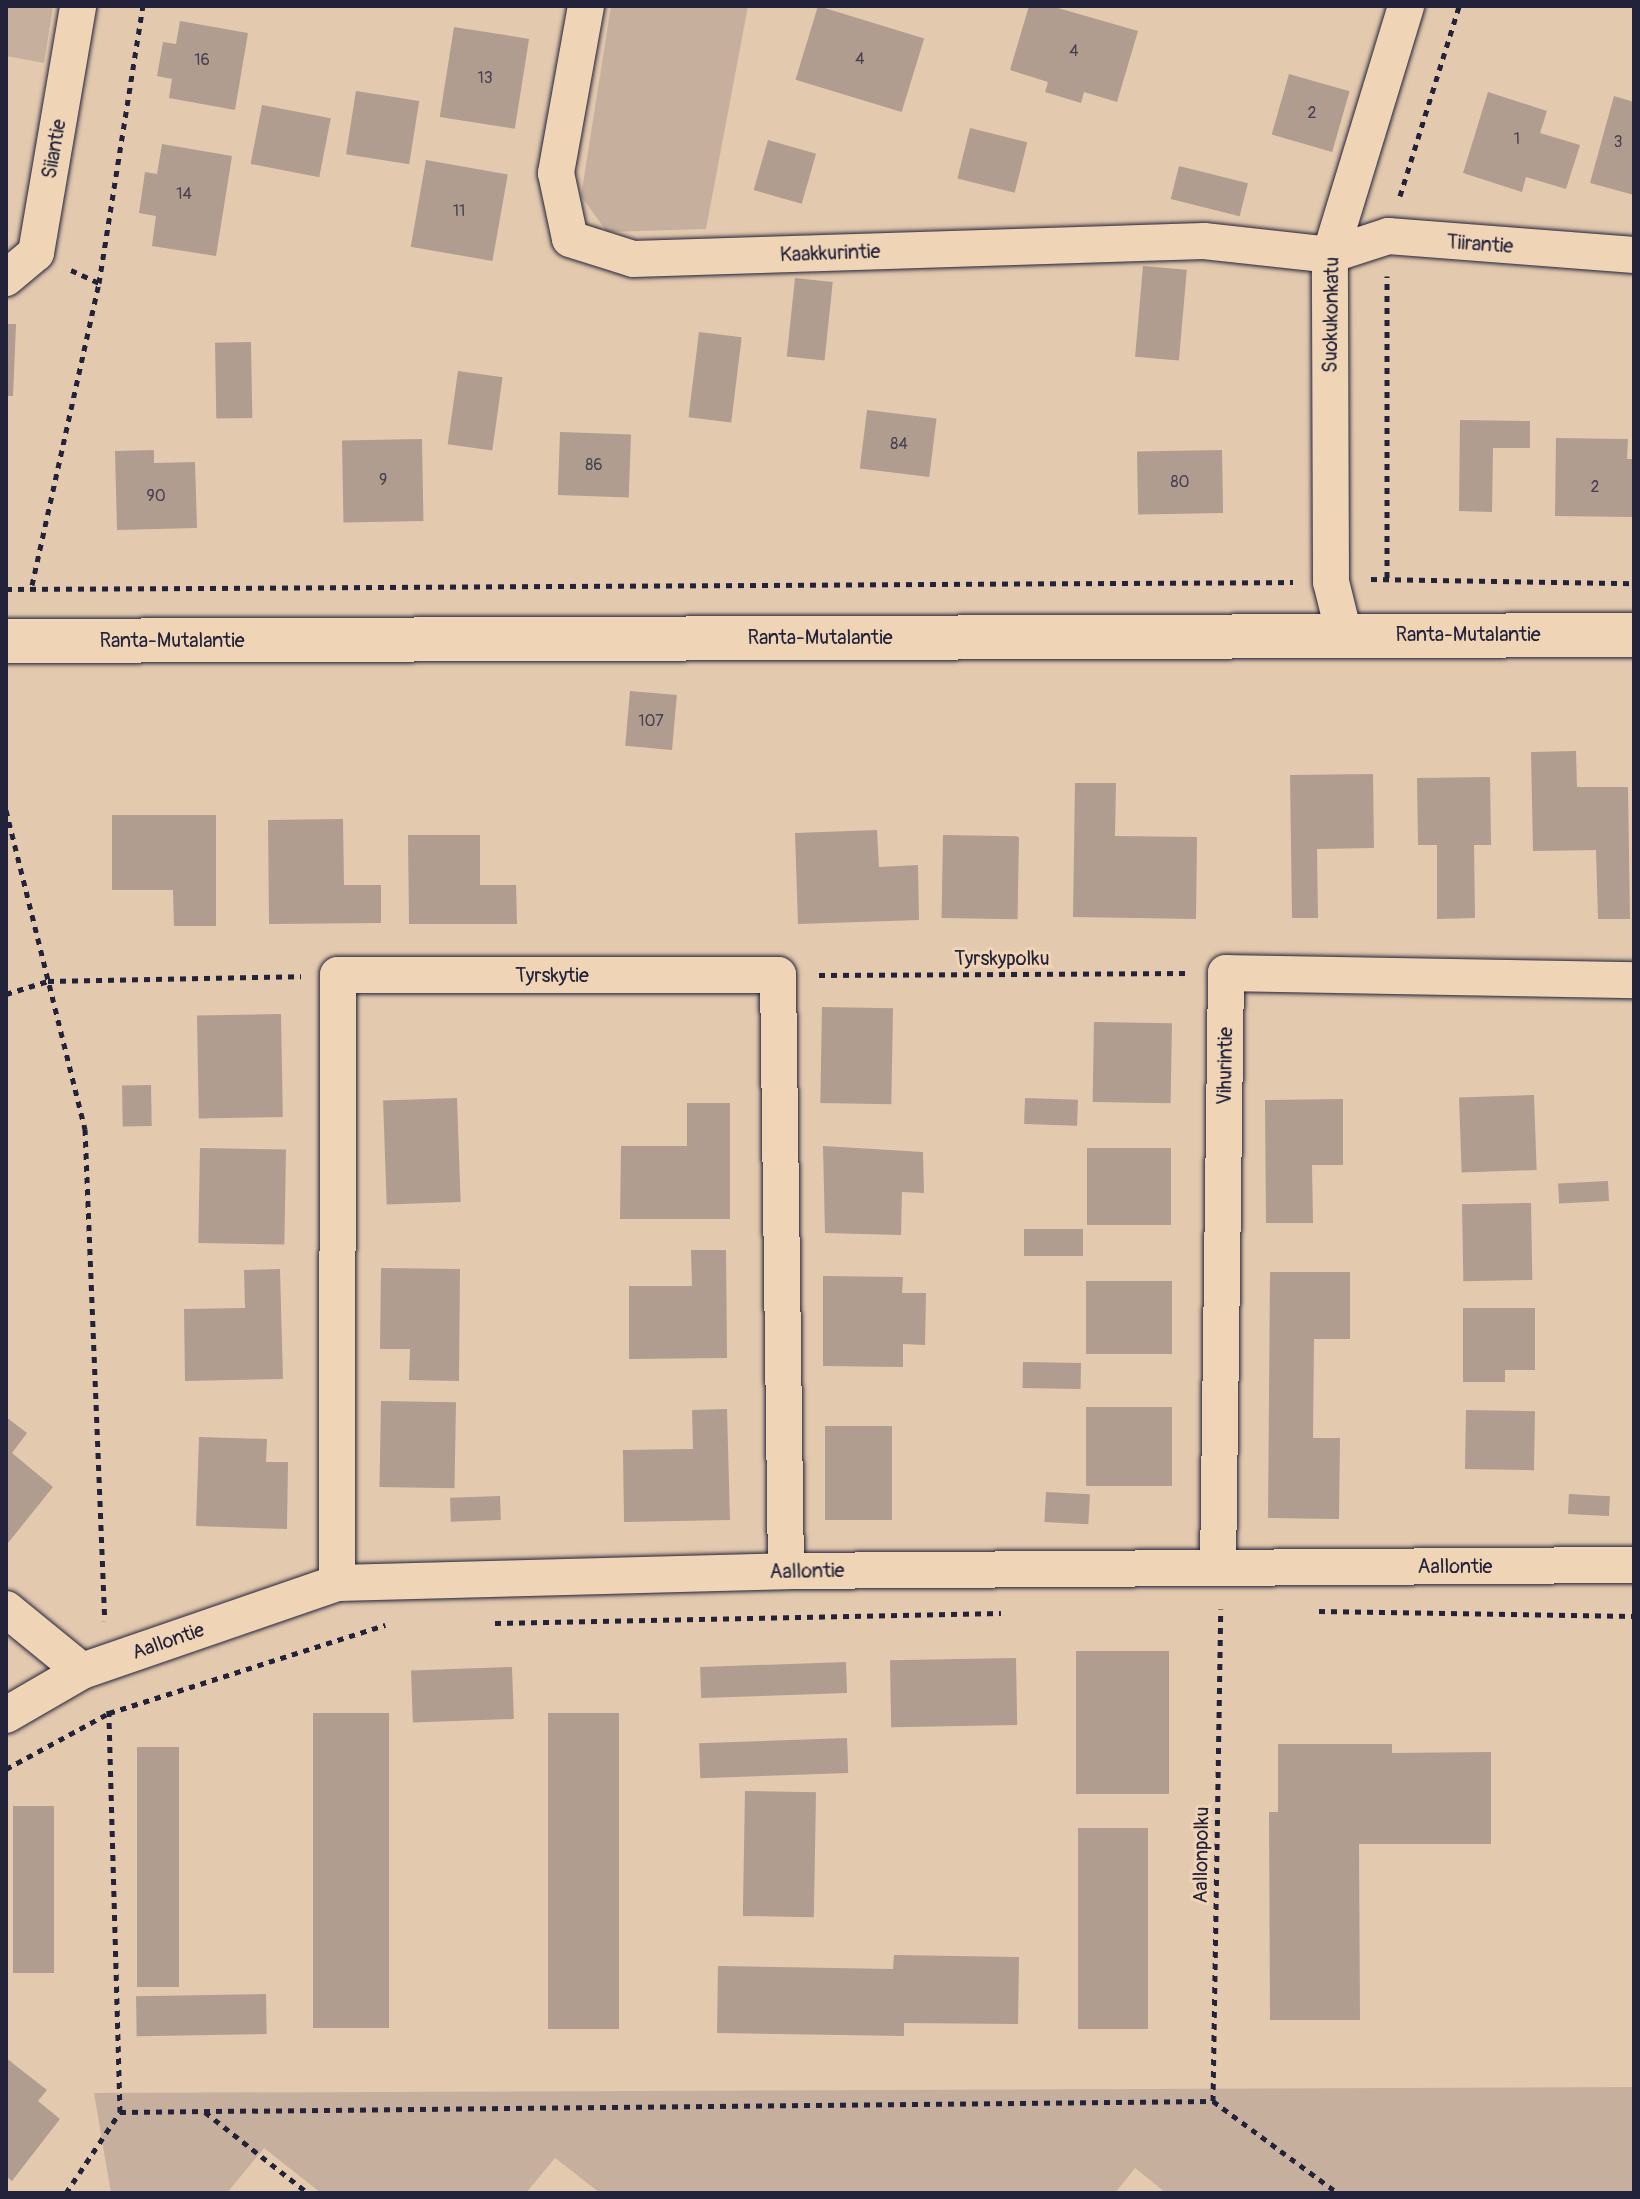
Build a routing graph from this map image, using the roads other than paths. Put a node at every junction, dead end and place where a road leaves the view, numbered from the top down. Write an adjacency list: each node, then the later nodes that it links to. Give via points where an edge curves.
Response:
1 (78, 6): 6 (street, Siiantie, via 36,253)
2 (586, 6): 4 (street, Kaakkurintie, via 556,173 570,239 633,259 1204,241)
3 (1406, 6): 4 (street, Suokukonkatu)
4 (1330, 255): 5 (street, Tiirantie, via 1388,236); 7 (street, Suokukonkatu, via 1331,582)
5 (1634, 255)
6 (6, 278)
7 (1344, 634): 8 (street, Ranta-Mutalantie); 9 (street, Ranta-Mutalantie)
8 (1634, 635)
9 (6, 641)
10 (1634, 980): 12 (street, Vihurintie, via 1226,973)
11 (1634, 1565): 12 (street, Aallontie)
12 (1218, 1568): 13 (street, Aallontie)
13 (786, 1571): 14 (street, Aallontie); 14 (street, Tyrskytie, via 778,975 338,975)
14 (337, 1583): 16 (street, Aallontie)
15 (6, 1609): 16 (street)
16 (94, 1667): 17 (street, Aallontie)
17 (6, 1715)

